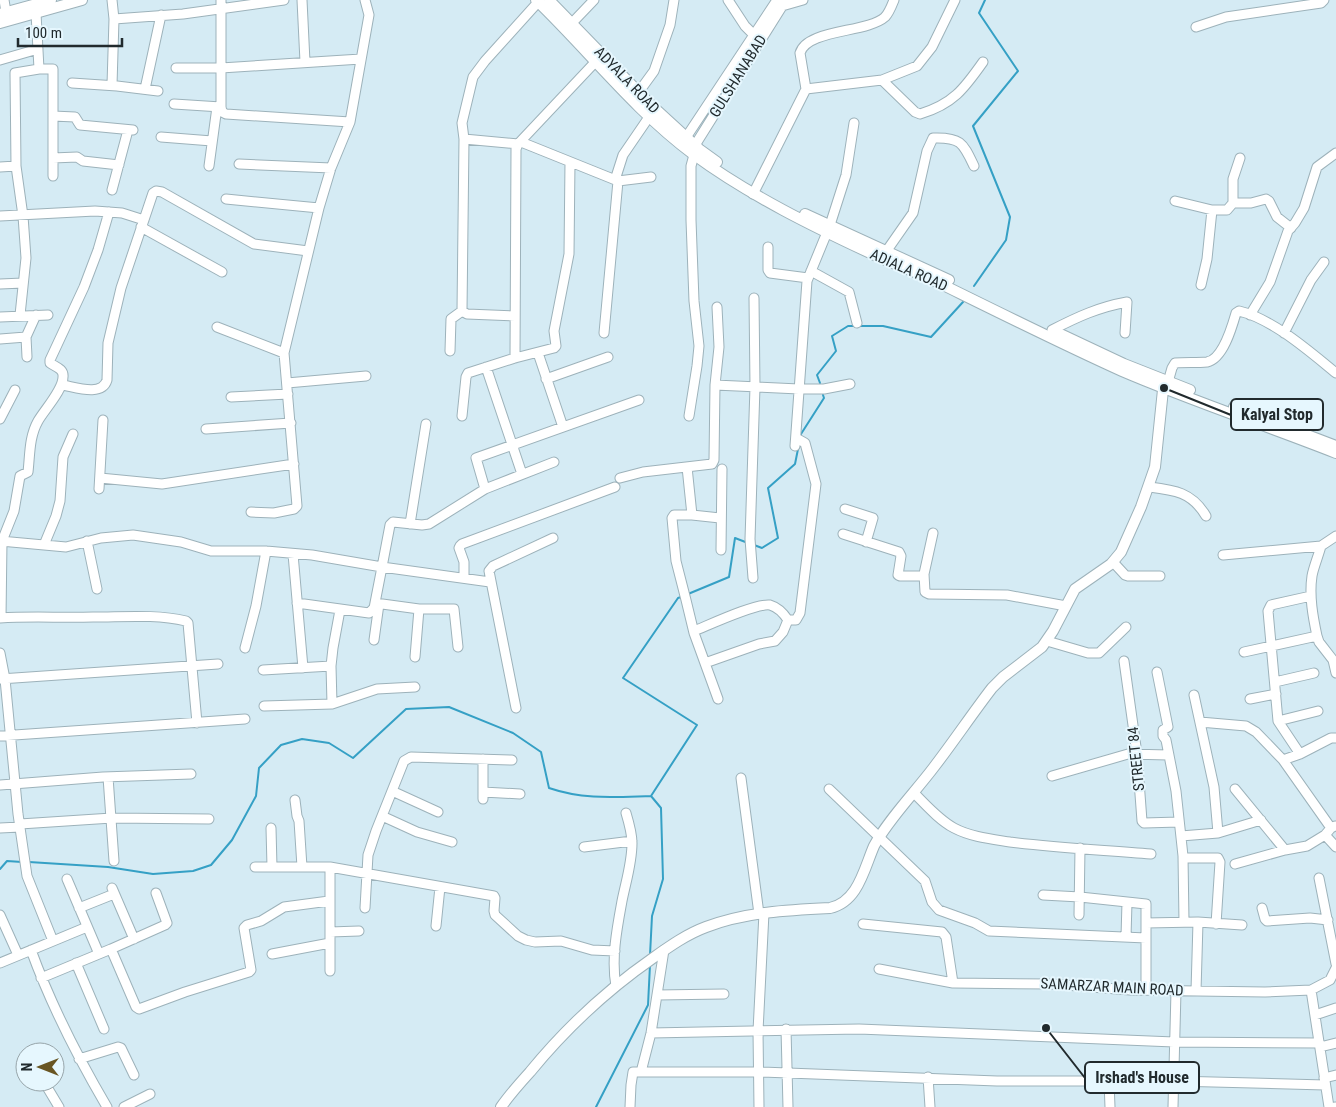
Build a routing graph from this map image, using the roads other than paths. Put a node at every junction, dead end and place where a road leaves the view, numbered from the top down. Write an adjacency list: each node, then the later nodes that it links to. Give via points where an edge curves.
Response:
1 (4, 0): 19 (street)
2 (51, 0): 19 (main road)
3 (82, 0): 20 (main road)
4 (112, 0): 22 (street)
5 (284, 0): 18 (street)
6 (302, 0): 31 (street)
7 (365, 0): 29 (street, via 369,15)
8 (550, 0): 24 (main road, ADYALA ROAD)
9 (594, 0): 24 (street)
10 (674, 0): 42 (street, via 670,25 654,71)
11 (728, 0): 26 (street)
12 (803, 0): 17 (street)
13 (894, 0): 40 (street, via 886,16 874,24 811,40 802,47 800,53)
14 (955, 0): 36 (street, via 932,47 917,66)
15 (1324, 0): 25 (street, via 1226,17)
16 (538, 1): 28 (main road, ADIALA ROAD); 50 (street, via 473,77 462,123)
17 (781, 2): 26 (street, GULSHANABAD)
18 (221, 4): 21 (street, via 182,14); 34 (street)
19 (3, 13)
20 (36, 13): 23 (main road); 27 (street)
21 (161, 15): 22 (street); 39 (street)
22 (114, 19): 38 (street)
23 (0, 23)
24 (572, 23): 28 (main road, ADYALA ROAD)
25 (1196, 27)
26 (756, 38): 52 (street, GULSHANABAD); 54 (street, GULSHANABAD)
27 (38, 49): 30 (street); 35 (street)
28 (599, 58): 42 (main road, ADYALA ROAD); 46 (main road, ADIALA ROAD); 53 (street)
29 (361, 59): 31 (street); 47 (street)
30 (0, 60)
31 (305, 62): 34 (street)
32 (983, 62): 36 (street, via 956,97 920,114)
33 (176, 68): 34 (street)
34 (222, 68): 44 (street)
35 (39, 69): 45 (street, via 53,69); 61 (street, via 15,73)
36 (882, 80): 40 (street)
37 (72, 83): 38 (street)
38 (112, 85): 39 (street)
39 (145, 89): 41 (street)
40 (806, 89): 70 (street)
41 (158, 91)
42 (638, 93): 52 (main road, ADYALA ROAD)
43 (174, 104): 44 (street)
44 (219, 107): 47 (street, via 226,114); 51 (street)
45 (53, 116): 56 (street); 60 (street, via 75,117 80,125 130,130)
46 (649, 117): 52 (main road, ADIALA ROAD); 68 (street, via 624,155)
47 (350, 122): 65 (street)
48 (854, 123): 80 (street, via 846,175)
49 (161, 137): 51 (street)
50 (464, 139): 53 (street); 93 (street)
51 (212, 141): 62 (street)
52 (684, 141): 54 (main road, ADIALA ROAD)
53 (520, 143): 58 (street); 98 (street, via 516,149)
54 (693, 151): 70 (main road, ADIALA ROAD); 70 (main road, ADIALA ROAD, via 707,156); 130 (street, via 691,220 698,346)
55 (1336, 153): 81 (street, via 1317,167 1304,208)
56 (53, 158): 60 (street, via 77,157 82,161); 66 (street)
57 (1240, 158): 73 (street, via 1233,178)
58 (570, 162): 68 (street); 110 (street, via 569,254 554,331 556,346)
59 (239, 164): 65 (street)
60 (119, 165): 69 (street)
61 (16, 166): 64 (street); 78 (street)
62 (209, 166)
63 (974, 166): 84 (street, via 963,144 948,138 933,138 927,150 913,213)
64 (0, 168)
65 (331, 168): 74 (street)
66 (53, 176)
67 (651, 177): 68 (street)
68 (616, 180): 103 (street)
69 (112, 190)
70 (755, 190): 80 (main road, ADIALA ROAD, via 789,214)
71 (226, 199): 74 (street)
72 (1175, 201): 75 (street)
73 (1233, 202): 75 (street, via 1227,210); 81 (street, via 1251,203 1266,199 1277,218)
74 (320, 208): 83 (street)
75 (1212, 210): 90 (street)
76 (109, 212): 78 (street); 79 (street, via 122,214); 121 (street, via 84,287 50,360 63,373)
77 (0, 216): 78 (street)
78 (23, 216): 89 (street, via 26,258)
79 (142, 224): 83 (street, via 156,191 254,244); 86 (street); 121 (street, via 108,343 106,386 90,389)
80 (828, 228): 84 (main road, ADIALA ROAD); 87 (street)
81 (1291, 228): 97 (street, via 1270,282)
82 (768, 247): 87 (street, via 770,272)
83 (308, 251): 109 (street)
84 (884, 255): 102 (main road, ADIALA ROAD, via 938,274); 119 (main road, ADIALA ROAD, via 1114,367)
85 (1324, 262): 105 (street)
86 (222, 272)
87 (809, 275): 100 (street, via 849,292); 124 (street)
88 (0, 284): 89 (street)
89 (23, 284): 94 (street)
90 (1201, 285)
91 (754, 298): 123 (street)
92 (717, 307): 122 (street, via 719,347)
93 (462, 311): 98 (street, via 467,314); 108 (street, via 451,319)
94 (20, 315): 95 (street); 99 (street)
95 (36, 315): 96 (street); 106 (street)
96 (48, 315)
97 (1250, 315): 105 (street); 119 (street, via 1236,313 1229,337 1213,359 1175,363)
98 (515, 316): 113 (street)
99 (0, 317)
100 (857, 323)
101 (217, 327): 109 (street)
102 (1052, 330): 104 (street, via 1089,311 1127,302); 119 (main road, ADIALA ROAD)
103 (604, 333)
104 (1125, 333)
105 (1284, 333): 115 (street)
106 (26, 337): 107 (street); 111 (street)
107 (0, 339)
108 (450, 351)
109 (284, 352): 118 (street)
110 (538, 352): 113 (street); 117 (street)
111 (28, 357)
112 (608, 357): 117 (street)
113 (515, 358): 114 (street)
114 (486, 368): 129 (street, via 468,373); 138 (street)
115 (1336, 373)
116 (366, 376): 118 (street)
117 (546, 379): 135 (street)
118 (287, 383): 126 (street)
119 (1165, 383): 139 (main road, ADIALA ROAD); 140 (main road, ADIALA ROAD); 149 (main road, via 1157,453)
120 (850, 384): 124 (street)
121 (62, 385): 162 (street, via 37,423 30,442 28,472 20,476 14,511)
122 (715, 385): 123 (street); 143 (street, via 714,460 712,464)
123 (755, 386): 124 (street); 176 (street, via 750,539)
124 (799, 389): 186 (street, via 795,442 805,443 816,484 800,613 796,620)
125 (15, 390): 131 (street)
126 (288, 394): 127 (street); 133 (street)
127 (231, 398)
128 (638, 400): 135 (street)
129 (462, 416)
130 (689, 416)
131 (0, 419)
132 (103, 420): 146 (street)
133 (291, 423): 136 (street); 142 (street)
134 (426, 424): 157 (street)
135 (563, 427): 138 (street)
136 (206, 429)
137 (73, 434): 165 (street, via 63,457 60,501)
138 (512, 446): 145 (street); 150 (street, via 476,458)
139 (1336, 446)
140 (1336, 453)
141 (554, 462): 145 (street)
142 (294, 464): 146 (street, via 162,484); 153 (street, via 297,506 274,513)
143 (687, 467): 147 (street); 154 (street)
144 (722, 469): 156 (street)
145 (522, 474): 150 (street)
146 (100, 478): 151 (street)
147 (620, 478)
148 (615, 487): 175 (street, via 462,544 459,548 464,562)
149 (1149, 487): 155 (street, via 1187,495); 171 (main road)
150 (485, 489): 157 (street, via 429,524)
151 (99, 490)
152 (845, 509): 164 (street, via 873,518)
153 (251, 512)
154 (692, 515): 156 (street); 188 (street, via 674,515 672,523 676,561)
155 (1206, 516)
156 (720, 518): 167 (street)
157 (410, 524): 172 (street, via 395,521 390,525)
158 (933, 533): 173 (street)
159 (843, 534): 164 (street)
160 (1336, 536): 166 (street)
161 (552, 538): 177 (street, via 493,566 489,571)
162 (1, 541): 165 (street); 185 (street)
163 (87, 541): 165 (street, via 66,547); 168 (street, via 133,535 211,550); 178 (street)
164 (866, 542): 173 (street, via 901,553 898,575)
165 (44, 545)
166 (1322, 546): 170 (street); 179 (street, via 1312,574)
167 (721, 550)
168 (266, 551): 169 (street); 194 (street)
169 (293, 554): 172 (street); 180 (street)
170 (1223, 555)
171 (1114, 562): 174 (street, via 1128,576); 182 (main road, via 1075,589)
172 (382, 567): 175 (street); 181 (street)
173 (924, 576): 182 (street, via 925,592 929,594 1007,595)
174 (1160, 576)
175 (464, 578): 177 (street)
176 (753, 578)
177 (490, 582): 217 (street)
178 (97, 589)
179 (1311, 596): 189 (street); 192 (street, via 1271,605 1268,611)
180 (297, 603): 184 (street); 203 (street)
181 (377, 604): 183 (street); 184 (street, via 369,613); 190 (street)
182 (1066, 606): 191 (main road)
183 (419, 609): 193 (street, via 454,609); 197 (street)
184 (340, 610): 202 (street)
185 (0, 618): 201 (street, via 161,616 186,621)
186 (788, 620): 188 (street, via 768,605 746,610); 199 (street, via 776,641)
187 (1126, 627): 191 (street, via 1099,653)
188 (694, 631): 199 (street)
189 (1316, 636): 192 (street); 207 (street, via 1333,660)
190 (374, 640)
191 (1047, 641): 241 (main road, via 992,688)
192 (1271, 646): 195 (street); 209 (street)
193 (458, 647)
194 (245, 648)
195 (1244, 652)
196 (0, 653): 208 (street)
197 (415, 657)
198 (1124, 660): 226 (street, STREET 84)
199 (705, 663): 213 (street)
200 (218, 664): 201 (street)
201 (191, 665): 208 (street); 222 (street)
202 (331, 666): 203 (street); 215 (street)
203 (303, 668): 204 (street)
204 (264, 670)
205 (1157, 672): 228 (street, via 1168,727 1163,732)
206 (1314, 673): 209 (street)
207 (1336, 673)
208 (2, 679): 223 (street)
209 (1275, 682): 211 (street)
210 (415, 688): 215 (street, via 377,689)
211 (1276, 694): 214 (street); 220 (street)
212 (1194, 695): 221 (street)
213 (718, 699)
214 (1250, 699)
215 (332, 704): 216 (street)
216 (264, 706)
217 (516, 708)
218 (1318, 711): 220 (street)
219 (245, 719): 222 (street)
220 (1278, 721): 227 (street)
221 (1200, 722): 231 (street, via 1246,726); 255 (street, via 1214,786)
222 (197, 723): 223 (street)
223 (12, 735): 224 (street); 237 (street)
224 (0, 736)
225 (1336, 738): 227 (street)
226 (1137, 754): 228 (street); 233 (street); 250 (street, STREET 84, via 1142,821)
227 (1300, 754): 231 (street)
228 (1168, 755): 250 (street)
229 (482, 759): 230 (street); 240 (street, via 411,757 404,761); 242 (street, via 483,795)
230 (512, 760)
231 (1283, 760): 254 (street)
232 (190, 774): 234 (street)
233 (1052, 776)
234 (108, 777): 237 (street); 247 (street)
235 (741, 778): 284 (street)
236 (0, 785): 237 (street)
237 (16, 785): 251 (street)
238 (829, 789): 256 (street)
239 (1234, 789): 249 (street)
240 (392, 792): 244 (street); 246 (street)
241 (914, 793): 256 (main road); 262 (street, via 954,828 979,838 1053,848)
242 (520, 794)
243 (295, 800): 271 (street)
244 (438, 812)
245 (626, 812): 258 (street)
246 (382, 816): 259 (street, via 417,832); 272 (street, via 368,855)
247 (112, 818): 248 (street); 251 (street); 266 (street)
248 (209, 819)
249 (1260, 820): 255 (street); 263 (street)
250 (1179, 822): 257 (street)
251 (20, 826): 252 (street); 301 (street, via 26,876)
252 (0, 828)
253 (271, 828): 270 (street)
254 (1331, 830): 261 (street); 263 (street, via 1307,846)
255 (1218, 833): 257 (street)
256 (880, 836): 284 (main road, via 856,888 844,903 830,908); 298 (street, via 924,881 932,902 939,910 989,931)
257 (1181, 836): 265 (street)
258 (632, 841): 260 (street); 305 (street)
259 (452, 842)
260 (584, 847)
261 (1336, 847)
262 (1080, 848): 264 (street); 278 (street)
263 (1285, 850): 267 (street)
264 (1151, 854)
265 (1183, 858): 288 (street); 292 (street, via 1218,858)
266 (114, 861)
267 (1235, 864)
268 (330, 866): 271 (street); 272 (street); 279 (street)
269 (255, 867): 270 (street)
270 (272, 867): 271 (street)
271 (302, 867)
272 (367, 873): 275 (street); 282 (street)
273 (1319, 878): 287 (street)
274 (67, 879): 281 (street)
275 (440, 887): 294 (street); 305 (street, via 494,896 495,915 526,940 561,941 592,950)
276 (156, 893): 300 (street, via 167,922)
277 (1043, 896): 278 (street)
278 (1080, 897): 280 (street); 286 (street)
279 (329, 901): 297 (street); 303 (street, via 284,907 261,921 247,925 244,928 249,972 139,1009)
280 (1127, 902): 290 (street, via 1146,904); 298 (street)
281 (79, 908): 295 (street); 300 (street, via 113,891)
282 (365, 908)
283 (1262, 908): 287 (street, via 1267,921)
284 (762, 913): 306 (main road, via 705,928); 329 (street)
285 (0, 915): 309 (street)
286 (1079, 915)
287 (1328, 920): 312 (street)
288 (1184, 922): 289 (street); 290 (street)
289 (1198, 922): 292 (street); 322 (street)
290 (1146, 923): 299 (street)
291 (863, 924): 317 (street, via 942,932 946,937)
292 (1216, 924): 293 (street)
293 (1242, 925)
294 (436, 926)
295 (87, 927): 301 (street); 307 (street)
296 (359, 931): 297 (street)
297 (330, 932): 302 (street)
298 (1126, 937): 299 (street)
299 (1146, 938): 319 (street)
300 (134, 939): 303 (street)
301 (52, 941): 304 (street)
302 (330, 943): 308 (street); 315 (street)
303 (111, 949): 307 (street)
304 (31, 950): 309 (street); 316 (street)
305 (615, 951): 318 (street)
306 (662, 952): 318 (main road); 324 (street)
307 (99, 954): 311 (street)
308 (272, 954)
309 (18, 955): 310 (street)
310 (0, 963)
311 (76, 963): 316 (street); 327 (street)
312 (1336, 964)
313 (1336, 968): 320 (street, via 1330,980)
314 (879, 969): 317 (street, SAMARZAR MAIN ROAD)
315 (330, 971)
316 (41, 978): 334 (street)
317 (953, 983): 319 (street, SAMARZAR MAIN ROAD, via 1052,984)
318 (616, 986): 349 (main road, via 546,1051)
319 (1146, 990): 321 (street, SAMARZAR MAIN ROAD)
320 (1311, 990): 322 (street, SAMARZAR MAIN ROAD); 326 (street)
321 (1176, 991): 322 (street, SAMARZAR MAIN ROAD); 331 (street)
322 (1196, 991)
323 (724, 994): 324 (street)
324 (657, 995): 330 (street)
325 (1336, 1008): 326 (street)
326 (1315, 1015): 333 (street)
327 (104, 1029)
328 (786, 1029): 329 (street); 331 (street, via 930,1031); 337 (street)
329 (758, 1030): 330 (street); 336 (street)
330 (651, 1033): 335 (street)
331 (1174, 1042): 333 (street); 342 (street)
332 (1336, 1043): 333 (street)
333 (1319, 1045): 343 (street)
334 (79, 1059): 338 (street, via 118,1047); 347 (street)
335 (641, 1072): 336 (street); 350 (street, via 632,1074)
336 (759, 1072): 337 (street); 351 (street)
337 (787, 1072): 340 (street); 352 (street)
338 (134, 1075)
339 (1336, 1075): 343 (street)
340 (928, 1077): 341 (street); 353 (street)
341 (1109, 1081): 342 (street); 354 (street)
342 (1174, 1081): 343 (street); 355 (street)
343 (1325, 1082): 356 (street)
344 (50, 1092): 346 (street)
345 (150, 1094): 348 (street)
346 (59, 1107)
347 (106, 1107)
348 (124, 1107)
349 (501, 1107)
350 (630, 1107)
351 (760, 1107)
352 (788, 1107)
353 (930, 1107)
354 (1110, 1107)
355 (1173, 1107)
356 (1329, 1107)

